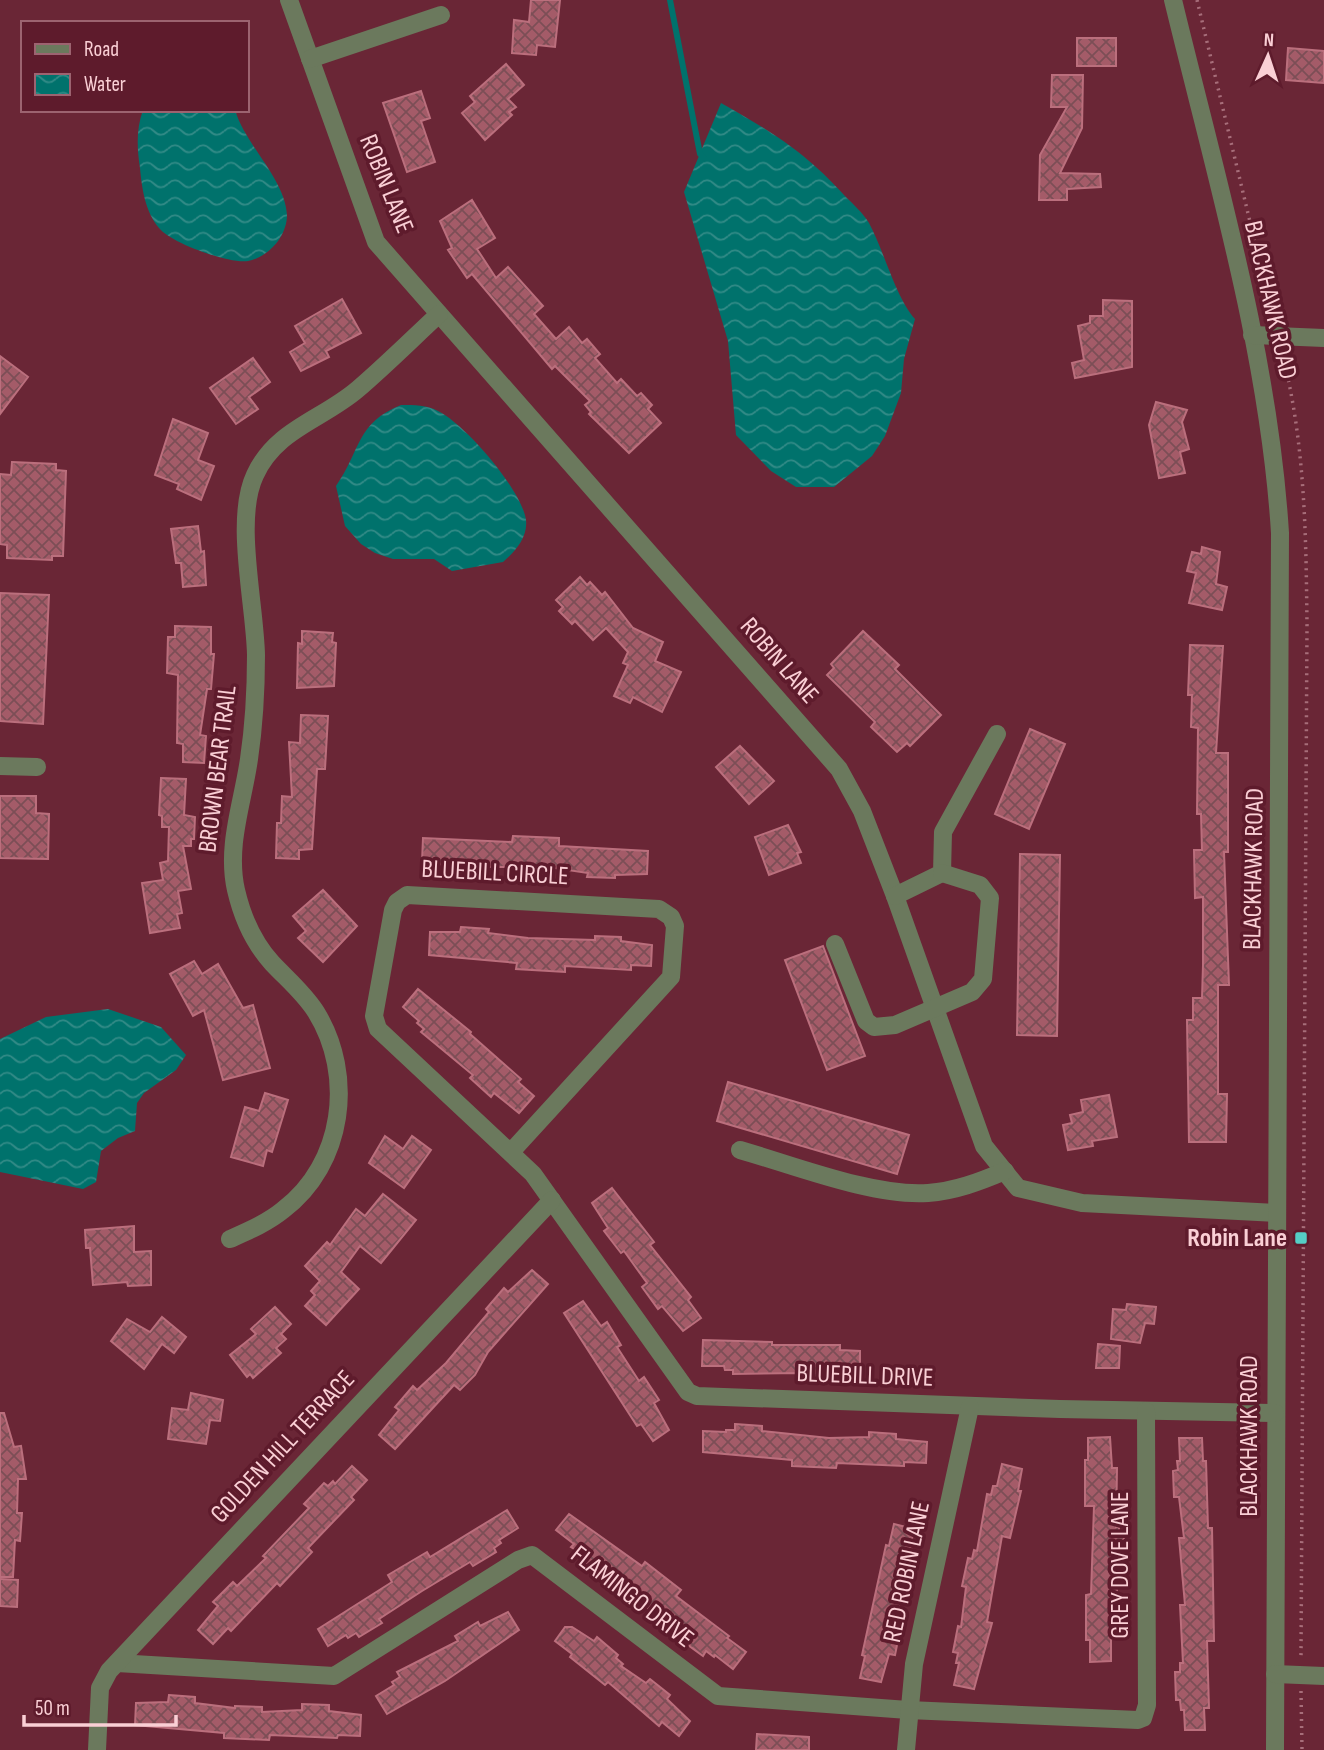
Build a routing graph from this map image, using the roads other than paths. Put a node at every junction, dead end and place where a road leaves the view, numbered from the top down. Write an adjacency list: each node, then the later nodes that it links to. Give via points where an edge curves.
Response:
1 (289, 0): 4 (street, ROBIN LANE)
2 (1173, 0): 6 (street, BLACKHAWK ROAD)
3 (442, 15): 4 (street)
4 (310, 59): 5 (street, ROBIN LANE, via 376,242)
5 (439, 314): 12 (street, ROBIN LANE, via 839,769 862,811); 20 (street, BROWN BEAR TRAIL, via 358,389 281,439 260,464 248,494 255,708 233,847 235,887 259,946 303,994 323,1024 337,1064 340,1098 328,1151 310,1183 284,1210)
6 (1252, 335): 7 (street); 19 (street, BLACKHAWK ROAD, via 1269,423 1280,533)
7 (1324, 338)
8 (997, 734): 11 (street, via 943,832)
9 (0, 766): 10 (street)
10 (37, 767)
11 (942, 873): 12 (street); 14 (street, via 980,885 990,898 983,979 972,992)
12 (895, 896): 14 (street, ROBIN LANE)
13 (835, 944): 14 (street, via 866,1021 874,1027 895,1025)
14 (934, 1006): 17 (street, ROBIN LANE, via 984,1146)
15 (740, 1150): 17 (street, via 887,1191 926,1194 967,1187)
16 (511, 1152): 16 (street, BLUEBILL CIRCLE, via 375,1023 397,902 407,895 428,895 659,909 671,917 675,948 668,982); 18 (street, BLUEBILL CIRCLE)
17 (1004, 1171): 19 (street, ROBIN LANE, via 1018,1188 1082,1203)
18 (552, 1200): 21 (street, BLUEBILL DRIVE, via 678,1380 697,1396); 24 (street, GOLDEN HILL TERRACE)
19 (1275, 1213): 23 (street, BLACKHAWK ROAD)
20 (230, 1239)
21 (970, 1407): 22 (street, BLUEBILL DRIVE); 27 (street, RED ROBIN LANE)
22 (1146, 1411): 23 (street, BLUEBILL DRIVE); 28 (street, GREY DOVE LANE, via 1147,1705)
23 (1275, 1413): 25 (street, BLACKHAWK ROAD)
24 (117, 1663): 27 (street, FLAMINGO DRIVE, via 334,1676 532,1555 718,1696); 29 (street, GOLDEN HILL TERRACE, via 101,1683)
25 (1275, 1674): 26 (street); 31 (street, BLACKHAWK ROAD)
26 (1324, 1676)
27 (908, 1710): 28 (street, FLAMINGO DRIVE); 30 (street, RED ROBIN LANE)
28 (1143, 1718)
29 (97, 1750)
30 (905, 1750)
31 (1275, 1750)

